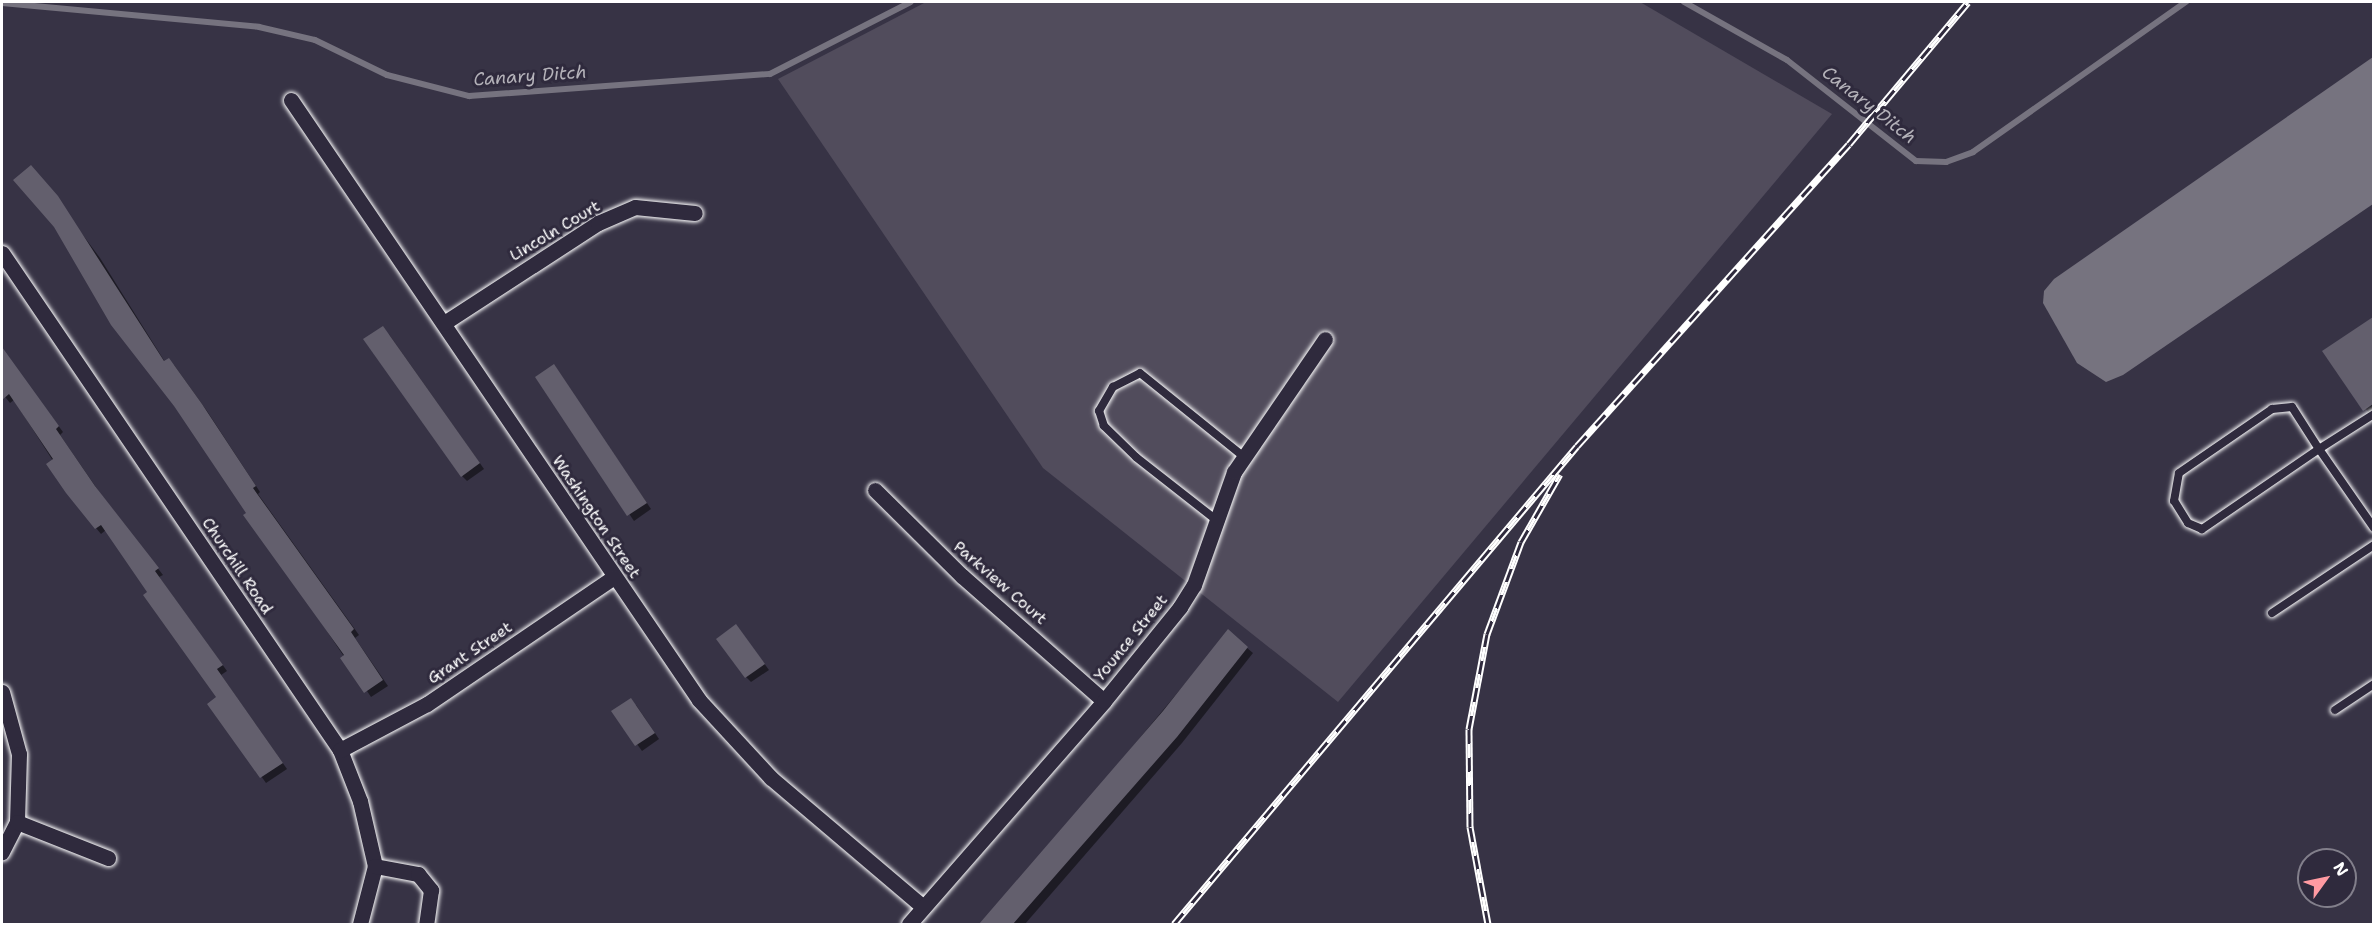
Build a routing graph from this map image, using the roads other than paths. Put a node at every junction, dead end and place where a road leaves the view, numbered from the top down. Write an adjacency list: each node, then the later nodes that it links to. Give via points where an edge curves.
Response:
1 (291, 100): 4 (street, Washington Street)
2 (696, 213): 4 (street, Lincoln Court, via 635,207 598,223)
3 (2, 253): 19 (street, Churchill Road)
4 (444, 323): 13 (street, Washington Street)
5 (1325, 339): 8 (street, Younce Street)
6 (2373, 414): 7 (lane)
7 (2319, 449): 7 (lane, via 2202,529 2188,523 2174,501 2179,472 2272,409 2292,407); 11 (lane)
8 (1244, 457): 10 (street, Younce Street); 10 (lane, via 1140,374 1113,387 1099,411 1104,426 1136,457)
9 (876, 490): 17 (street, Parkview Court, via 962,576)
10 (1215, 519): 17 (street, Younce Street, via 1194,585)
11 (2373, 528)
12 (2373, 544): 14 (lane)
13 (614, 577): 19 (street, Grant Street, via 427,704); 24 (street, Washington Street, via 668,657 731,738 804,807)
14 (2272, 613)
15 (2373, 684): 18 (lane)
16 (2, 692): 20 (street, via 19,754)
17 (1104, 701): 24 (street, Younce Street)
18 (2335, 710)
19 (340, 750): 23 (street, Churchill Road, via 360,801)
20 (17, 822): 21 (street); 22 (street)
21 (2, 852)
22 (108, 858)
23 (375, 866): 25 (street, Churchill Road); 26 (street, via 418,874 431,890)
24 (923, 907): 27 (street, Younce Street)
25 (360, 924)
26 (426, 924)
27 (909, 924)

